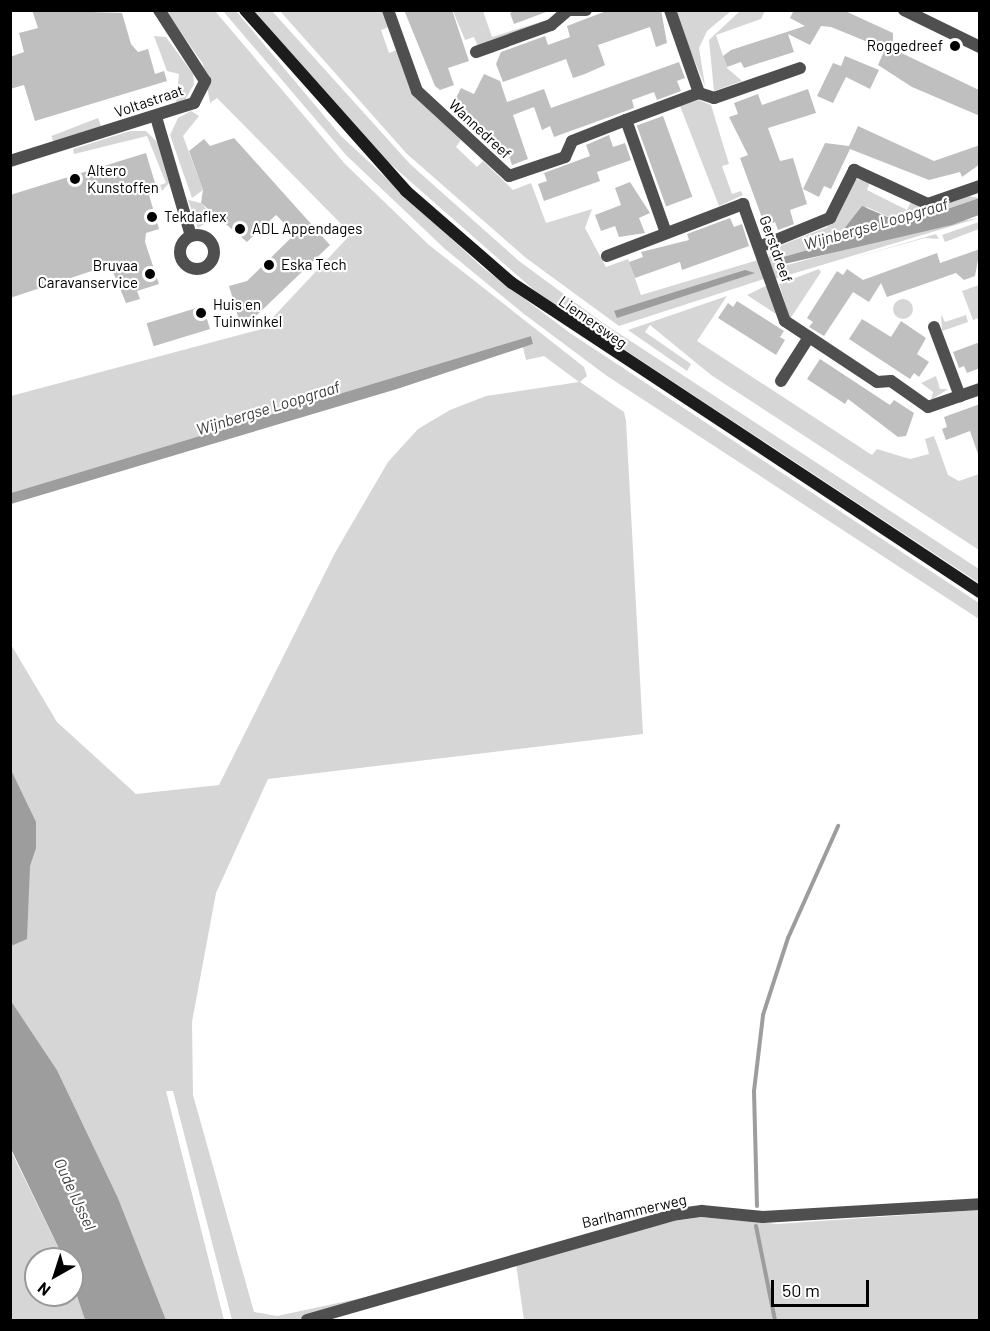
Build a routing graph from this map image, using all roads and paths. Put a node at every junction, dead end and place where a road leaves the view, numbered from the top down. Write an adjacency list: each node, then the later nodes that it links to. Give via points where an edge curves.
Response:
1 (159, 10): 12 (street, Voltastraat, via 205,81 194,102)
2 (245, 10): 25 (main road, Liemersweg, via 405,191 512,283)
3 (388, 10): 13 (street, Wannedreef, via 417,91 509,176 565,157 572,141)
4 (586, 10): 7 (street)
5 (670, 10): 11 (street)
6 (904, 10): 8 (street)
7 (565, 11): 9 (street, via 550,25)
8 (980, 47)
9 (476, 52)
10 (800, 68): 11 (street, Wannedreef, via 714,98)
11 (699, 93): 13 (street, Wannedreef)
12 (156, 117): 14 (street, Voltastraat); 17 (street)
13 (626, 120): 16 (street)
14 (10, 161)
15 (980, 186): 18 (street, via 928,204 854,170 830,218)
16 (666, 233): 18 (street, Gerstdreef, via 743,204); 19 (street, Gerstdreef)
17 (191, 236)
18 (759, 247): 21 (street, Gerstdreef, via 785,321)
19 (607, 256)
20 (934, 327): 24 (street)
21 (809, 337): 22 (street); 24 (street, Gerstdreef, via 928,407)
22 (781, 381)
23 (980, 389): 24 (street, Gerstdreef)
24 (960, 396)
25 (980, 592)
26 (980, 1203): 27 (street, Barlhammerweg, via 763,1217 672,1215)
27 (307, 1320)

